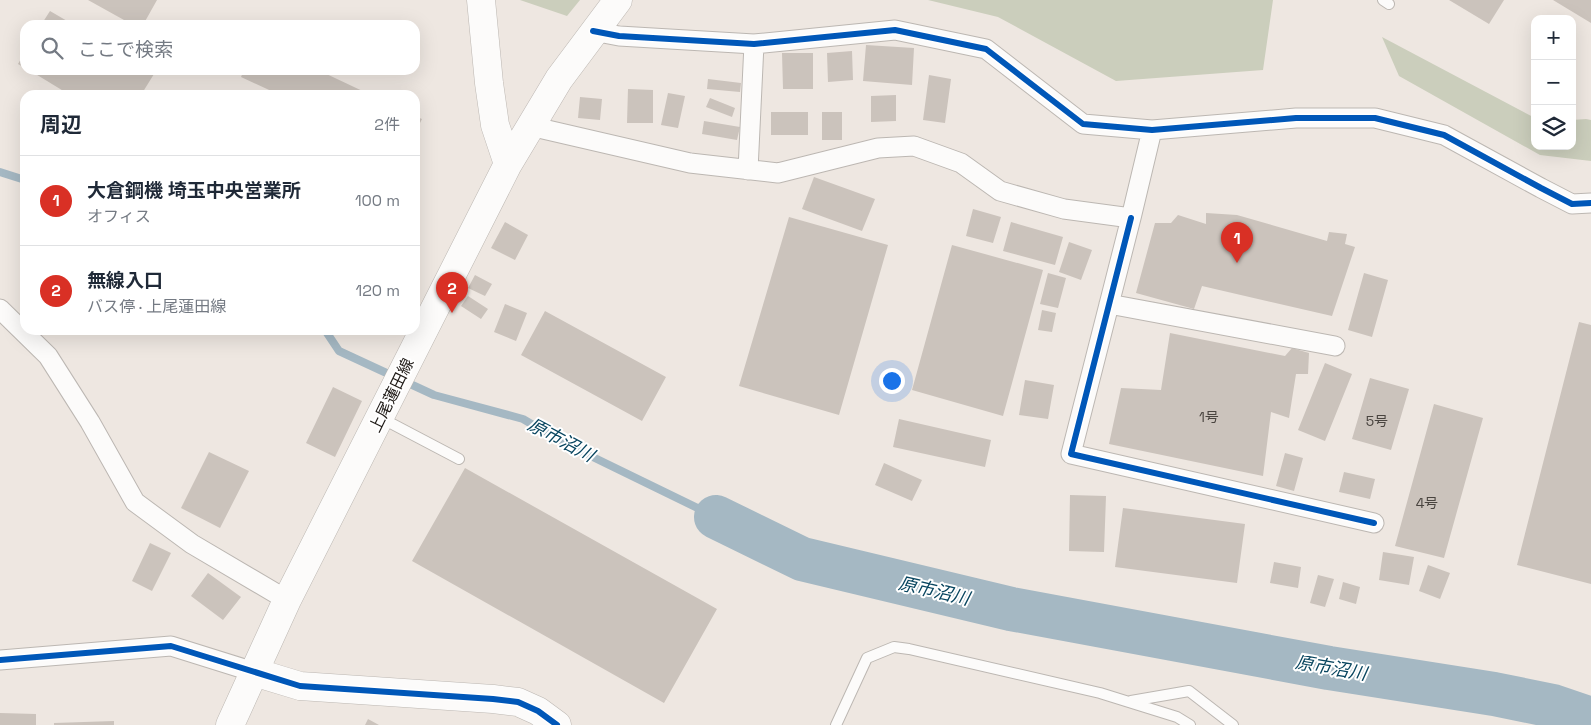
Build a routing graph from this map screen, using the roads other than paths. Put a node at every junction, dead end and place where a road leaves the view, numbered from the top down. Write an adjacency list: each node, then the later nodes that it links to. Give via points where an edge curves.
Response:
1 (481, 0): 7 (main road, via 495,125)
2 (618, 0): 3 (main road, 上尾蓮田線)
3 (593, 31): 4 (street, via 619,36); 5 (main road, 上尾蓮田線)
4 (754, 44): 6 (street, via 895,30 986,49 1083,124); 8 (street)
5 (530, 126): 7 (main road, 上尾蓮田線); 8 (street, via 690,163)
6 (1152, 130): 9 (street, via 1296,118 1375,118 1444,135 1572,204); 10 (street)
7 (508, 164): 16 (main road, 上尾蓮田線)
8 (748, 170): 10 (street, via 778,173 878,148 914,146 961,163 1000,191 1064,209)
9 (1591, 203)
10 (1131, 218): 11 (street)
11 (1109, 304): 15 (street); 18 (street, via 1071,454)
12 (0, 309): 13 (street)
13 (20, 329)
14 (27, 335): 19 (street, via 48,356 135,502 192,544)
15 (1335, 346)
16 (385, 406): 17 (lane); 19 (main road, 上尾蓮田線)
17 (459, 459)
18 (1374, 523)
19 (288, 600): 21 (main road, 上尾蓮田線)
20 (0, 660): 21 (street, via 171,646)
21 (254, 672): 23 (main road, 上尾蓮田線); 24 (main road, via 300,686 518,702)
22 (1127, 701): 25 (lane, via 894,647 867,658); 26 (lane, via 1177,716); 27 (lane, via 1189,692)
23 (230, 725)
24 (557, 725)
25 (836, 725)
26 (1190, 725)
27 (1233, 725)

